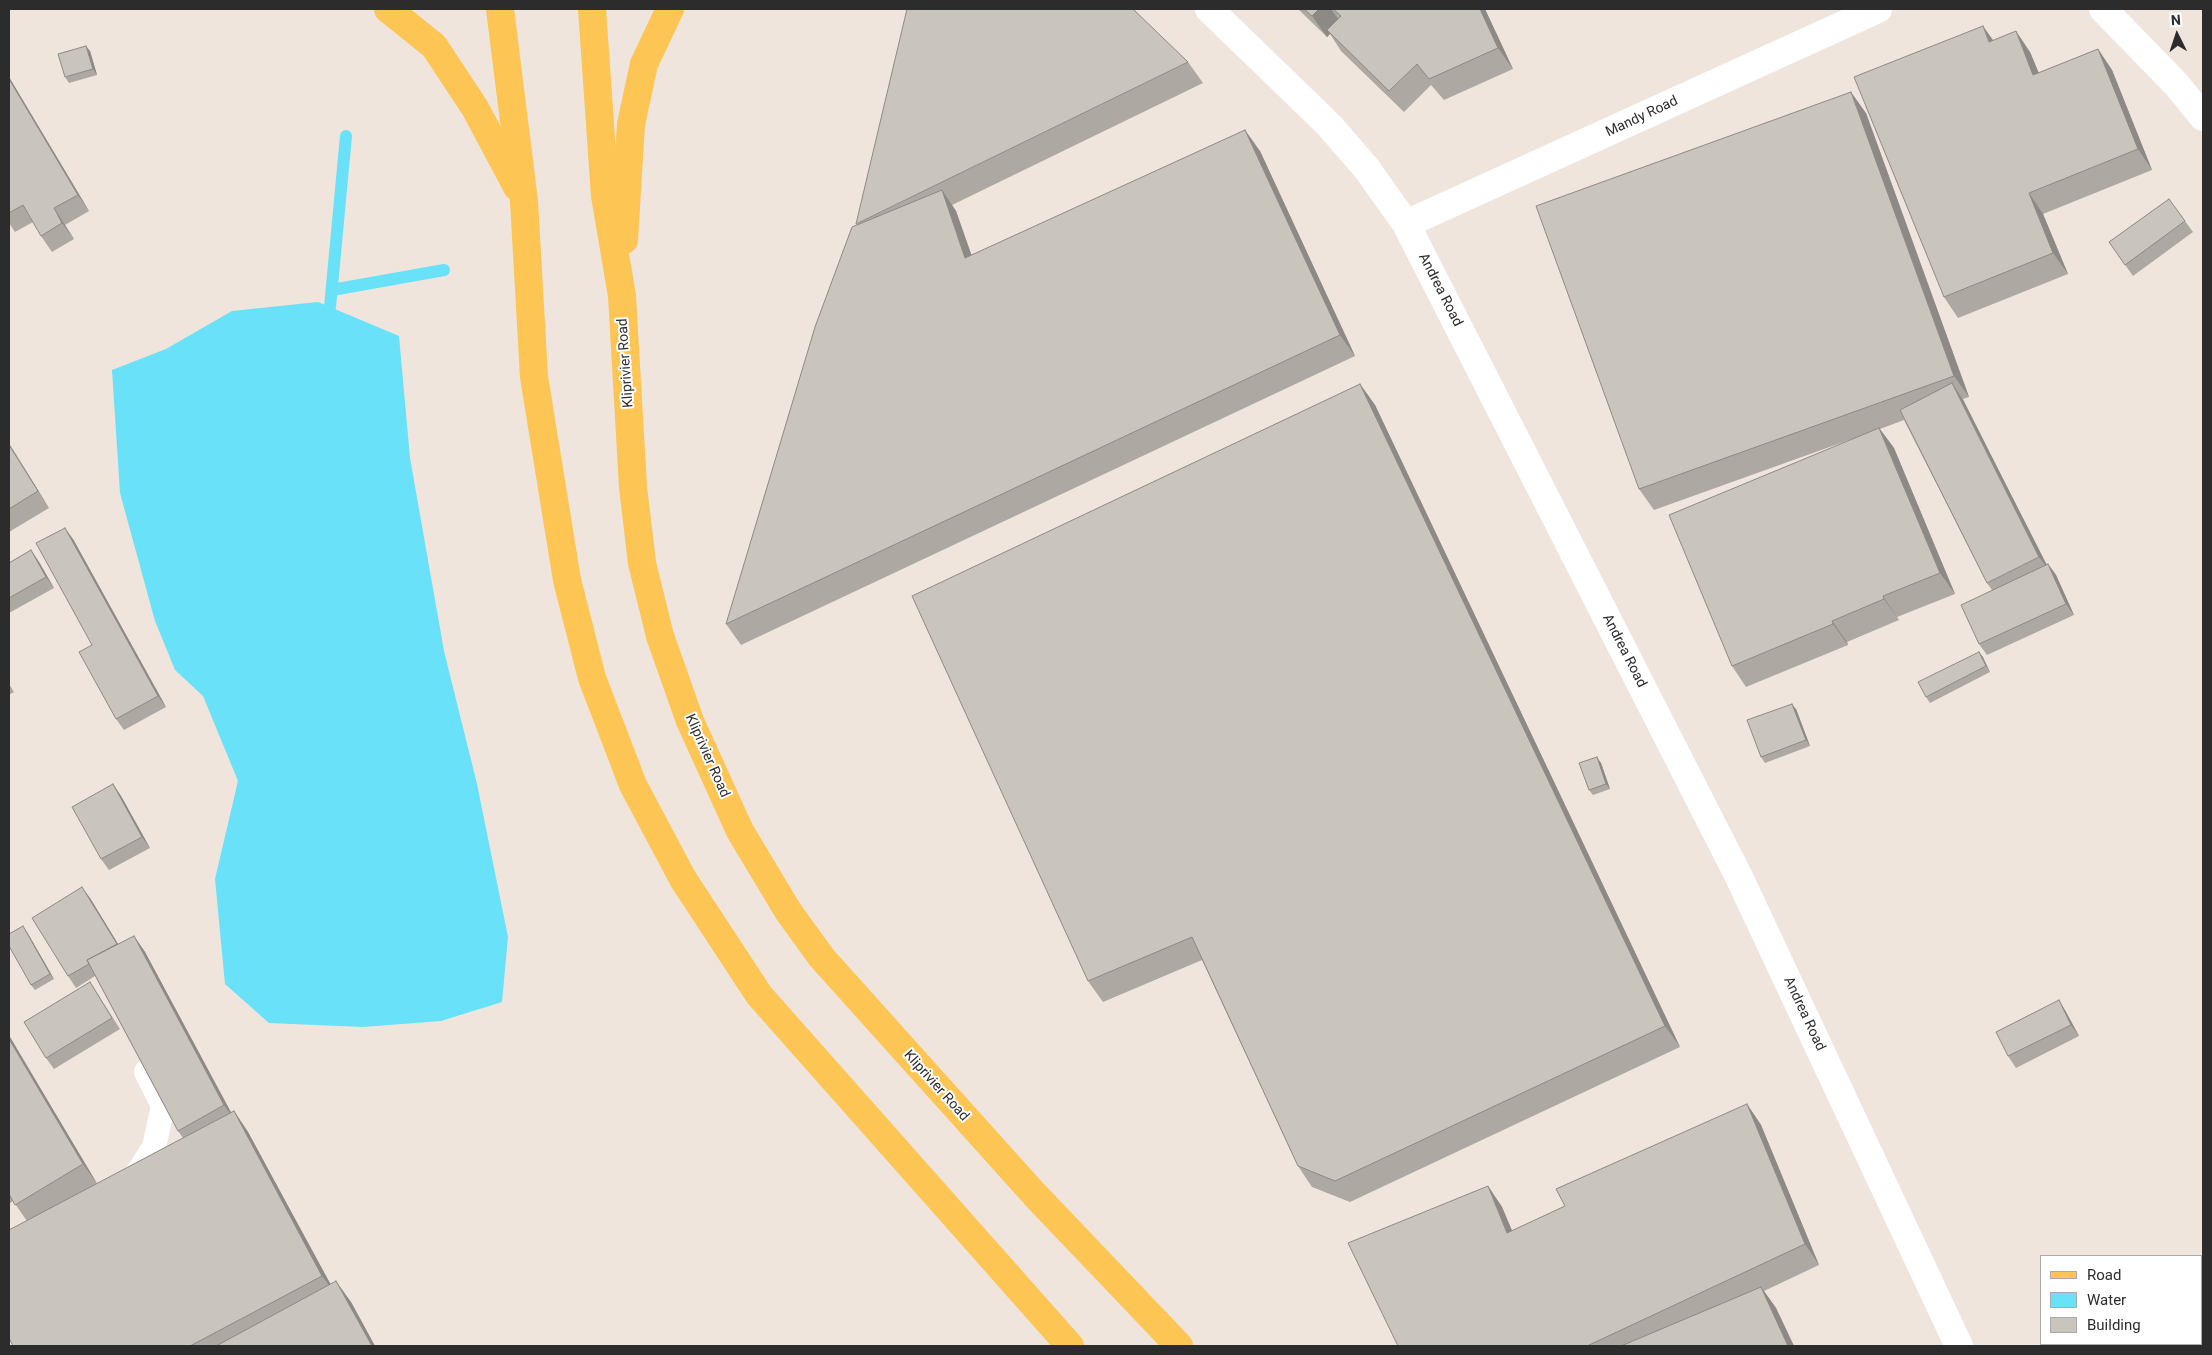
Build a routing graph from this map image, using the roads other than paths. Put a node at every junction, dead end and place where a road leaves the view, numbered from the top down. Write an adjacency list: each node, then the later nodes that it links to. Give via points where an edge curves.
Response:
1 (388, 9): 9 (main road, via 434,46 476,108)
2 (500, 9): 9 (main road)
3 (592, 9): 11 (main road, Kliprivier Road, via 605,196)
4 (670, 9): 11 (main road, via 644,64 631,124)
5 (1209, 9): 10 (street, Andrea Road, via 1329,125 1368,169)
6 (1878, 9): 10 (street, Mandy Road)
7 (2103, 9): 8 (street, via 2176,84)
8 (2203, 117)
9 (524, 201): 14 (main road, via 534,377 567,580 592,678 633,785 683,879 759,995)
10 (1406, 224): 16 (street, Andrea Road, via 1739,877)
11 (622, 296): 15 (main road, Kliprivier Road, via 633,487 642,563 660,636 690,721 740,831 788,911 822,958 1022,1181)
12 (146, 1072): 13 (lane, via 163,1106 154,1147 136,1175)
13 (112, 1190)
14 (1070, 1346)
15 (1179, 1346)
16 (1959, 1346)

